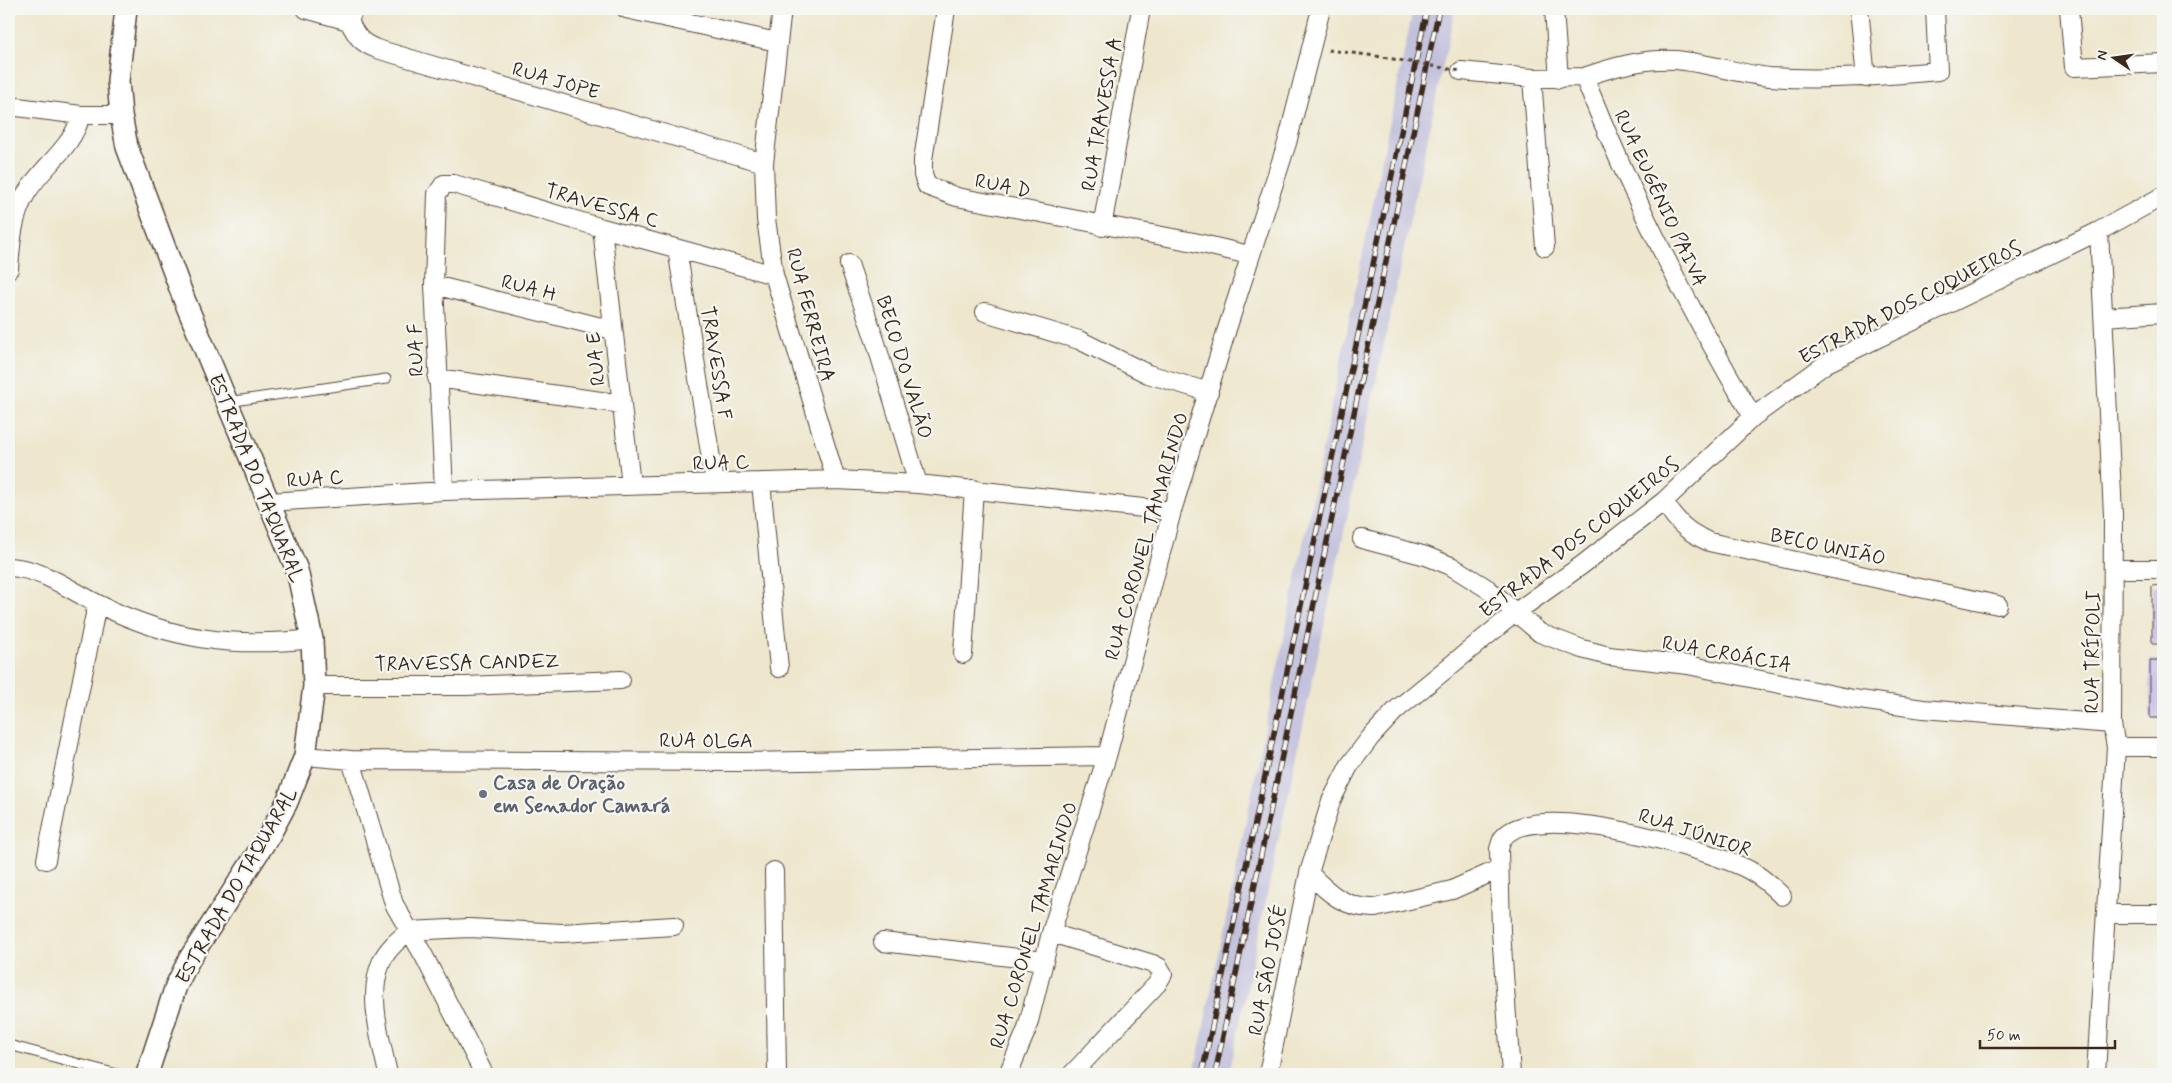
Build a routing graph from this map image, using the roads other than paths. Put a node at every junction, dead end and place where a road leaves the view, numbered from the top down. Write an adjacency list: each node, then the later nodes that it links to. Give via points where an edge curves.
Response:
1 (126, 9): 22 (street, ESTRADA DO TAQUARAL, via 118,81)
2 (306, 9): 12 (street)
3 (626, 9): 13 (street)
4 (782, 9): 13 (street, RUA FERREIRA)
5 (946, 9): 26 (street, RUA D, via 923,160 927,186 957,197)
6 (1141, 9): 26 (street, RUA TRAVESSA A)
7 (1322, 9): 32 (street, RUA CORONEL TAMARINDO, via 1287,142)
8 (1554, 9): 19 (street)
9 (1860, 9): 18 (street)
10 (1935, 9): 18 (street, via 1938,71)
11 (2069, 9): 14 (street, via 2074,67)
12 (352, 15): 23 (street, RUA JOPE, via 356,36 364,44 377,49)
13 (777, 42): 23 (street, RUA FERREIRA)
14 (2163, 63)
15 (1461, 71): 16 (street)
16 (1532, 78): 19 (street); 29 (street)
17 (1584, 78): 18 (street, via 1633,63 1675,60 1769,77); 19 (street); 46 (street, RUA EUGÊNIO PAIVA, via 1682,294)
18 (1866, 78)
19 (1559, 79)
20 (9, 106): 21 (street)
21 (81, 115): 22 (street); 31 (street, via 74,137 26,192 12,229)
22 (121, 115): 44 (street, ESTRADA DO TAQUARAL, via 127,147 159,235)
23 (764, 163): 35 (street, RUA FERREIRA, via 766,219)
24 (2163, 196): 28 (street, ESTRADA DOS COQUEIROS)
25 (437, 208): 27 (street, TRAVESSA C, via 439,189 444,184 454,184); 36 (street, RUA F)
26 (1102, 226): 32 (street, RUA D)
27 (602, 228): 30 (street, TRAVESSA C); 40 (street, RUA E)
28 (2099, 231): 39 (street, RUA TRÍPOLI); 46 (street, ESTRADA DOS COQUEIROS, via 1827,363)
29 (1545, 247)
30 (678, 249): 35 (street, TRAVESSA C); 49 (street, TRAVESSA F)
31 (10, 250): 34 (street)
32 (1249, 255): 43 (street, RUA CORONEL TAMARINDO)
33 (849, 264): 50 (street, BECO DO VALÃO)
34 (9, 270)
35 (774, 275): 47 (street, RUA FERREIRA)
36 (434, 285): 40 (street, RUA H); 41 (street, RUA F)
37 (985, 312): 43 (street, via 1079,340 1148,374)
38 (2163, 313): 39 (street)
39 (2104, 317): 59 (street, RUA TRÍPOLI)
40 (613, 330): 45 (street, RUA E)
41 (437, 378): 45 (street); 53 (street, RUA F)
42 (386, 379): 44 (lane)
43 (1209, 392): 56 (street, RUA CORONEL TAMARINDO)
44 (227, 402): 55 (street, ESTRADA DO TAQUARAL)
45 (622, 404): 51 (street, RUA E)
46 (1753, 417): 54 (street, ESTRADA DOS COQUEIROS)
47 (836, 480): 48 (street, RUA C); 50 (street, RUA C)
48 (761, 482): 49 (street, RUA C); 66 (street)
49 (715, 483): 51 (street, RUA C)
50 (918, 484): 52 (street, RUA C)
51 (631, 485): 53 (street, RUA C)
52 (974, 489): 56 (street, RUA C); 65 (street)
53 (444, 490): 55 (street, RUA C)
54 (1664, 501): 62 (street, BECO UNIÃO, via 1677,522 1709,542); 63 (street, ESTRADA DOS COQUEIROS)
55 (269, 502): 64 (street, ESTRADA DO TAQUARAL, via 297,570)
56 (1172, 511): 73 (street, RUA CORONEL TAMARINDO)
57 (1362, 540): 63 (street, RUA CROÁCIA, via 1451,566 1488,589)
58 (9, 567): 61 (street, via 43,574)
59 (2114, 569): 60 (street); 69 (street, RUA TRÍPOLI)
60 (2163, 569)
61 (97, 604): 64 (street, via 164,630 207,639 243,644); 75 (street)
62 (1998, 605)
63 (1516, 612): 69 (street, RUA CROÁCIA, via 1540,633 1609,656 1688,665 1853,699 1923,709); 78 (street, ESTRADA DOS COQUEIROS, via 1396,710 1370,738 1349,766 1332,801)
64 (312, 638): 68 (street, ESTRADA DO TAQUARAL)
65 (964, 654)
66 (779, 668)
67 (621, 680): 68 (street, TRAVESSA CANDEZ, via 466,686)
68 (314, 686): 72 (street, ESTRADA DO TAQUARAL)
69 (2112, 724): 70 (street, RUA TRÍPOLI)
70 (2116, 747): 71 (street); 80 (street, RUA TRÍPOLI)
71 (2163, 747)
72 (305, 756): 74 (street, RUA OLGA); 89 (street, ESTRADA DO TAQUARAL, via 288,802 270,834 186,965)
73 (1107, 756): 74 (street, RUA OLGA, via 744,762); 84 (street, RUA CORONEL TAMARINDO)
74 (351, 760): 83 (street, via 394,904)
75 (46, 860)
76 (1499, 869): 78 (street, via 1452,890 1375,908 1364,908 1334,897); 79 (street, RUA JÚNIOR, via 1499,849 1503,838 1517,829 1557,824 1585,826 1661,838 1721,858 1765,879); 96 (street, RUA JÚNIOR)
77 (774, 871): 92 (street)
78 (1308, 874): 95 (street, RUA SÃO JOSÉ)
79 (1782, 896)
80 (2106, 914): 81 (street); 97 (street, RUA TRÍPOLI)
81 (2163, 914)
82 (674, 926): 83 (street, via 562,933 450,928)
83 (409, 931): 90 (street, via 390,948 381,963 377,980 375,1003); 91 (street)
84 (1051, 933): 86 (street, RUA CORONEL TAMARINDO); 94 (street, via 1142,960 1159,967 1163,974)
85 (883, 942): 86 (street)
86 (1044, 961): 93 (street, RUA CORONEL TAMARINDO, via 1027,1029)
87 (9, 1045): 88 (lane)
88 (117, 1074)
89 (147, 1074)
90 (388, 1074)
91 (484, 1074)
92 (777, 1074)
93 (1008, 1074)
94 (1072, 1074)
95 (1268, 1074)
96 (1511, 1074)
97 (2096, 1074)

